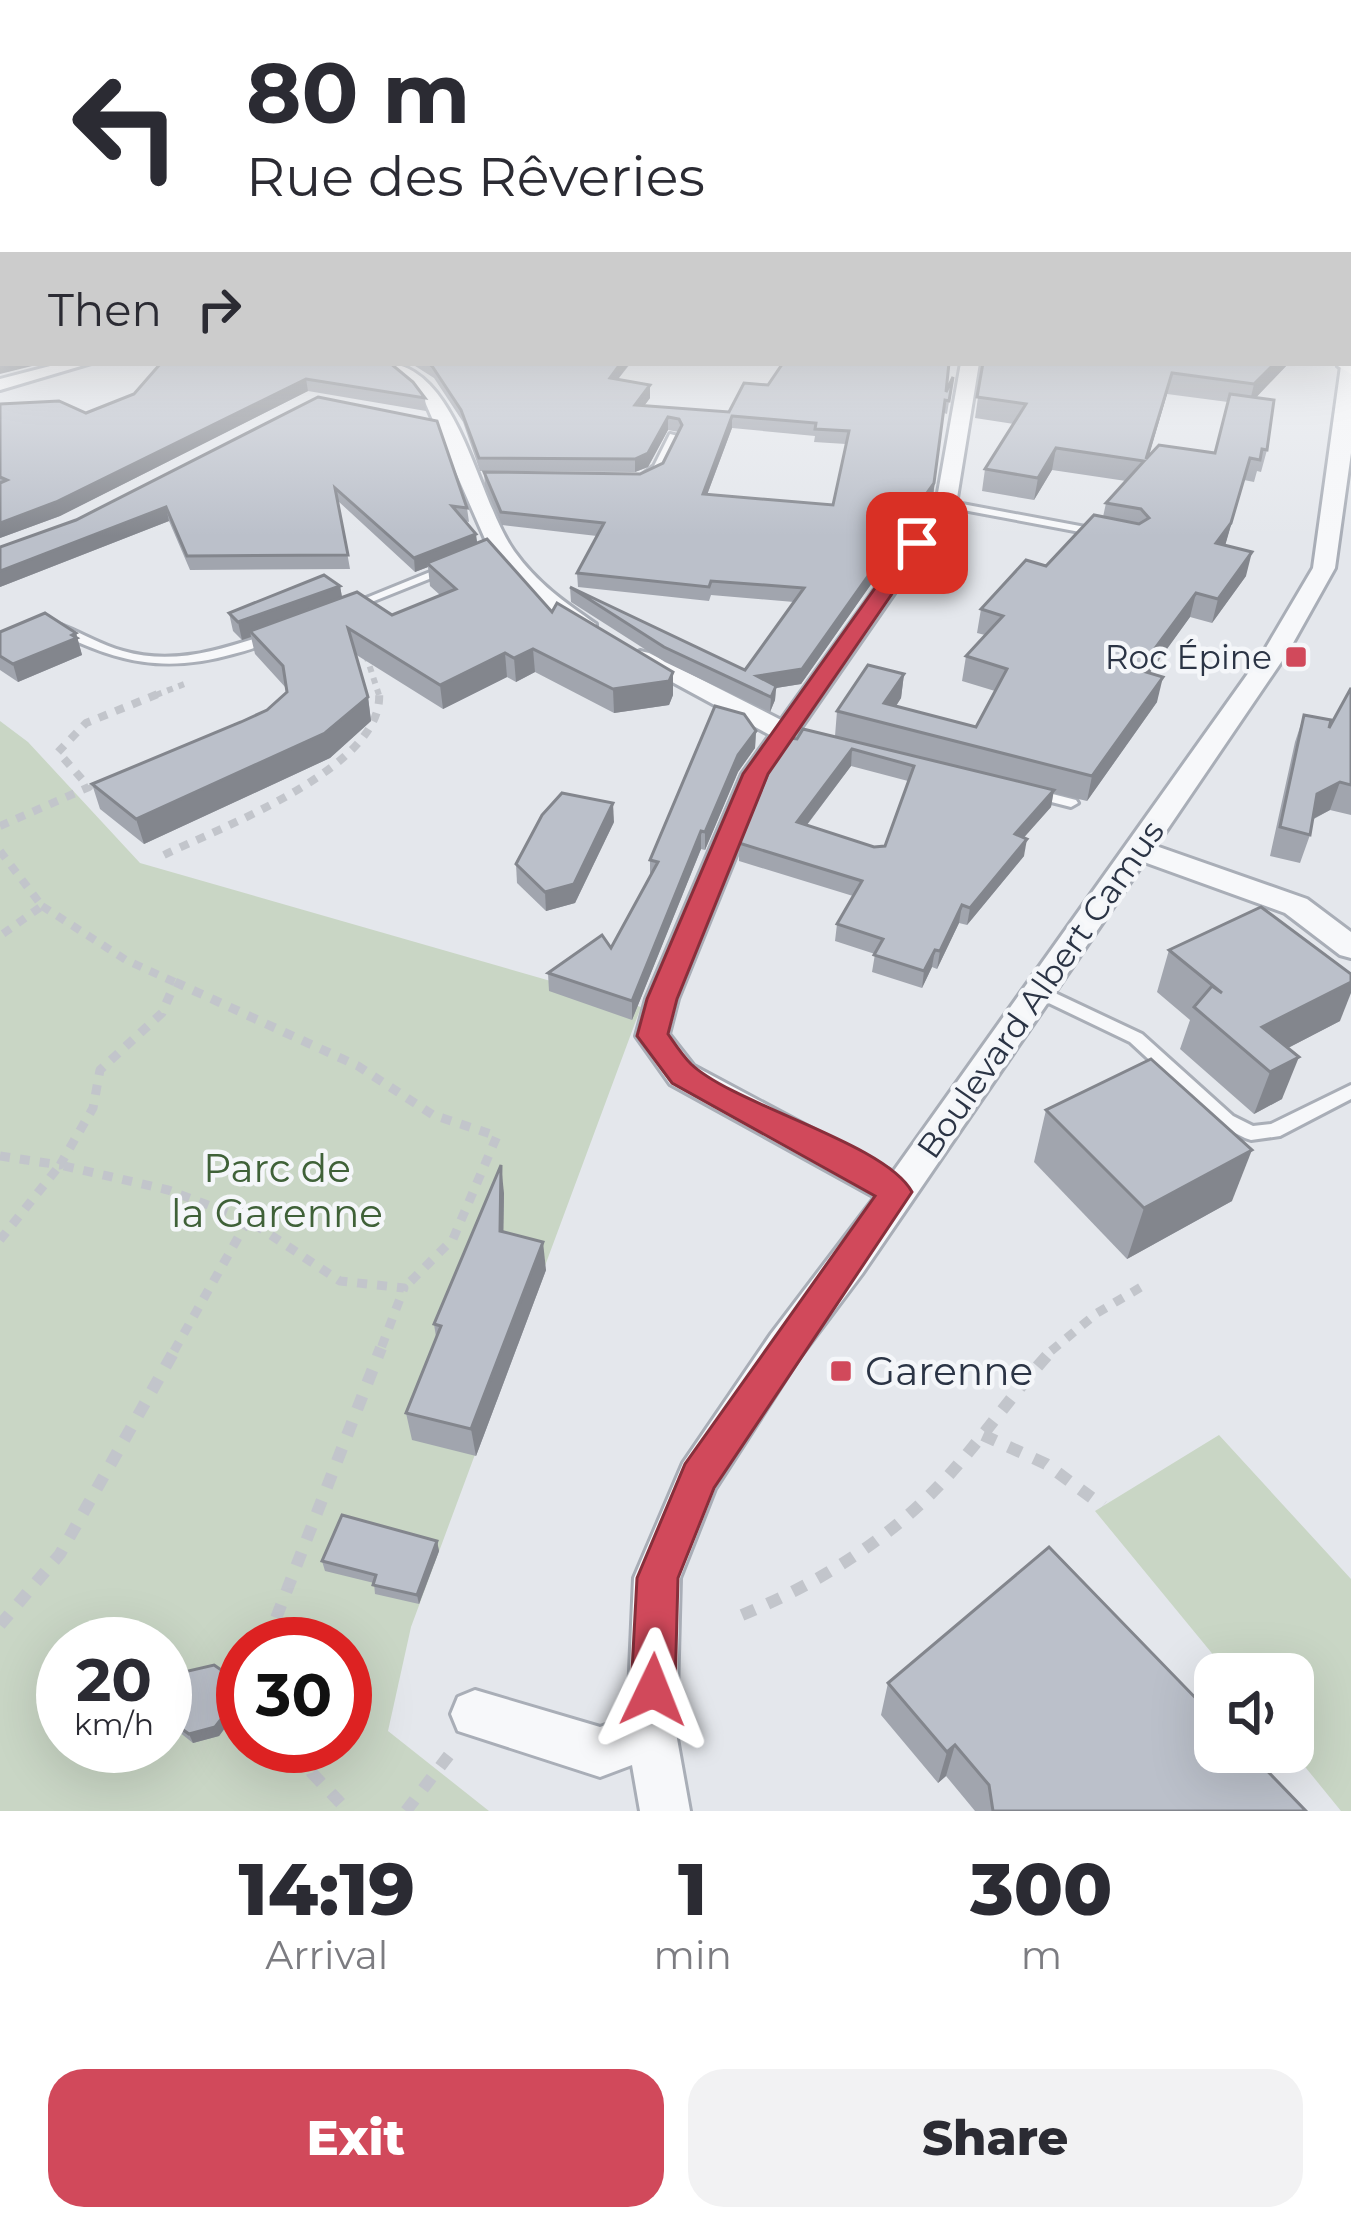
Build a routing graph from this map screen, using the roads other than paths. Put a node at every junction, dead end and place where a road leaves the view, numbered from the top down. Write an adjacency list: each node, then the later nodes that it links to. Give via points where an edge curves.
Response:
1 (65, 368): 5 (street)
2 (398, 368): 16 (street, via 430,392 438,424 474,478 494,550 534,591 618,646)
3 (969, 368): 8 (street)
4 (1351, 368): 9 (street, Boulevard Albert Camus)
5 (0, 385)
6 (673, 436): 7 (lane, via 655,472)
7 (629, 482)
8 (946, 504): 10 (lane); 16 (street)
9 (1342, 512): 12 (street, Boulevard Albert Camus)
10 (1112, 535)
11 (452, 566): 13 (lane)
12 (1337, 571): 19 (street, Boulevard Albert Camus)
13 (331, 615)
14 (59, 627): 15 (lane, via 99,650 185,664)
15 (292, 630)
16 (792, 732): 23 (street, via 756,774 652,1036 682,1075)
17 (1027, 792): 18 (lane)
18 (1071, 803)
19 (1139, 850): 20 (street, via 1296,906); 21 (street, Boulevard Albert Camus)
20 (1351, 948)
21 (1038, 991): 22 (lane, via 1136,1038 1227,1121 1251,1133 1274,1131); 23 (street, Boulevard Albert Camus)
22 (1351, 1091)
23 (895, 1192): 25 (street, Boulevard Albert Camus, via 698,1477 657,1578)
24 (475, 1714): 25 (street, via 600,1752)
25 (652, 1732): 26 (street, Boulevard Albert Camus)
26 (663, 1805)

